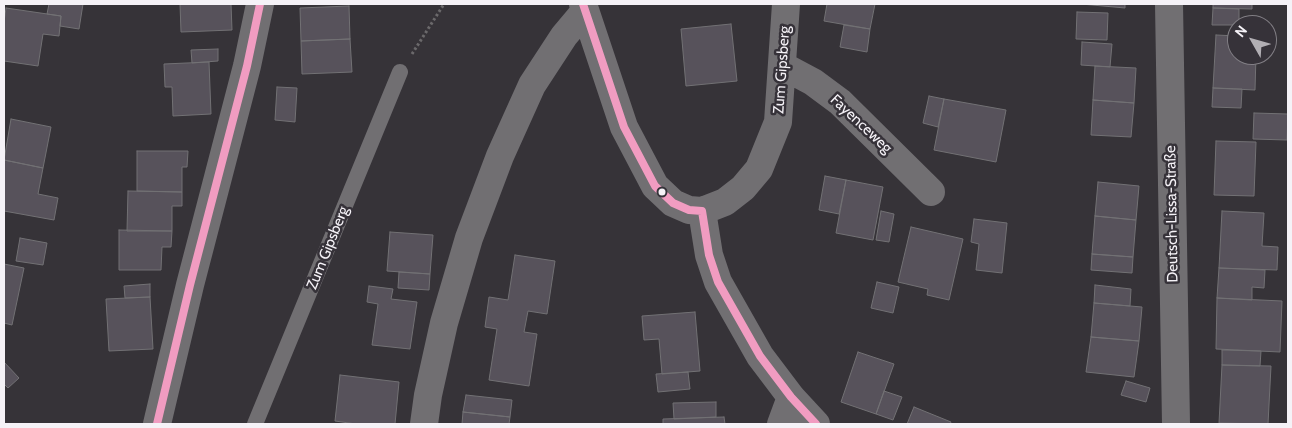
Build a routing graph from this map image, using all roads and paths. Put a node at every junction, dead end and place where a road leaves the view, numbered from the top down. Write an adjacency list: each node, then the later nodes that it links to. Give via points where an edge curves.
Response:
1 (260, 4): 11 (street)
2 (444, 4): 7 (path)
3 (786, 4): 6 (street, Zum Gipsberg)
4 (1169, 4): 16 (street, Deutsch-Lissa-Straße)
5 (584, 7): 9 (street, via 624,127 656,186 673,202 689,210); 13 (street, via 532,85 500,156 469,238 444,323)
6 (783, 66): 8 (street, Fayenceweg, via 840,102); 9 (street, Zum Gipsberg, via 778,122 759,169 725,202)
7 (400, 72): 12 (lane, Zum Gipsberg)
8 (931, 192)
9 (702, 211): 10 (street, via 709,255 718,282 760,356)
10 (791, 397): 14 (street); 15 (street)
11 (157, 424)
12 (255, 424)
13 (424, 424)
14 (781, 424)
15 (816, 424)
16 (1176, 424)

